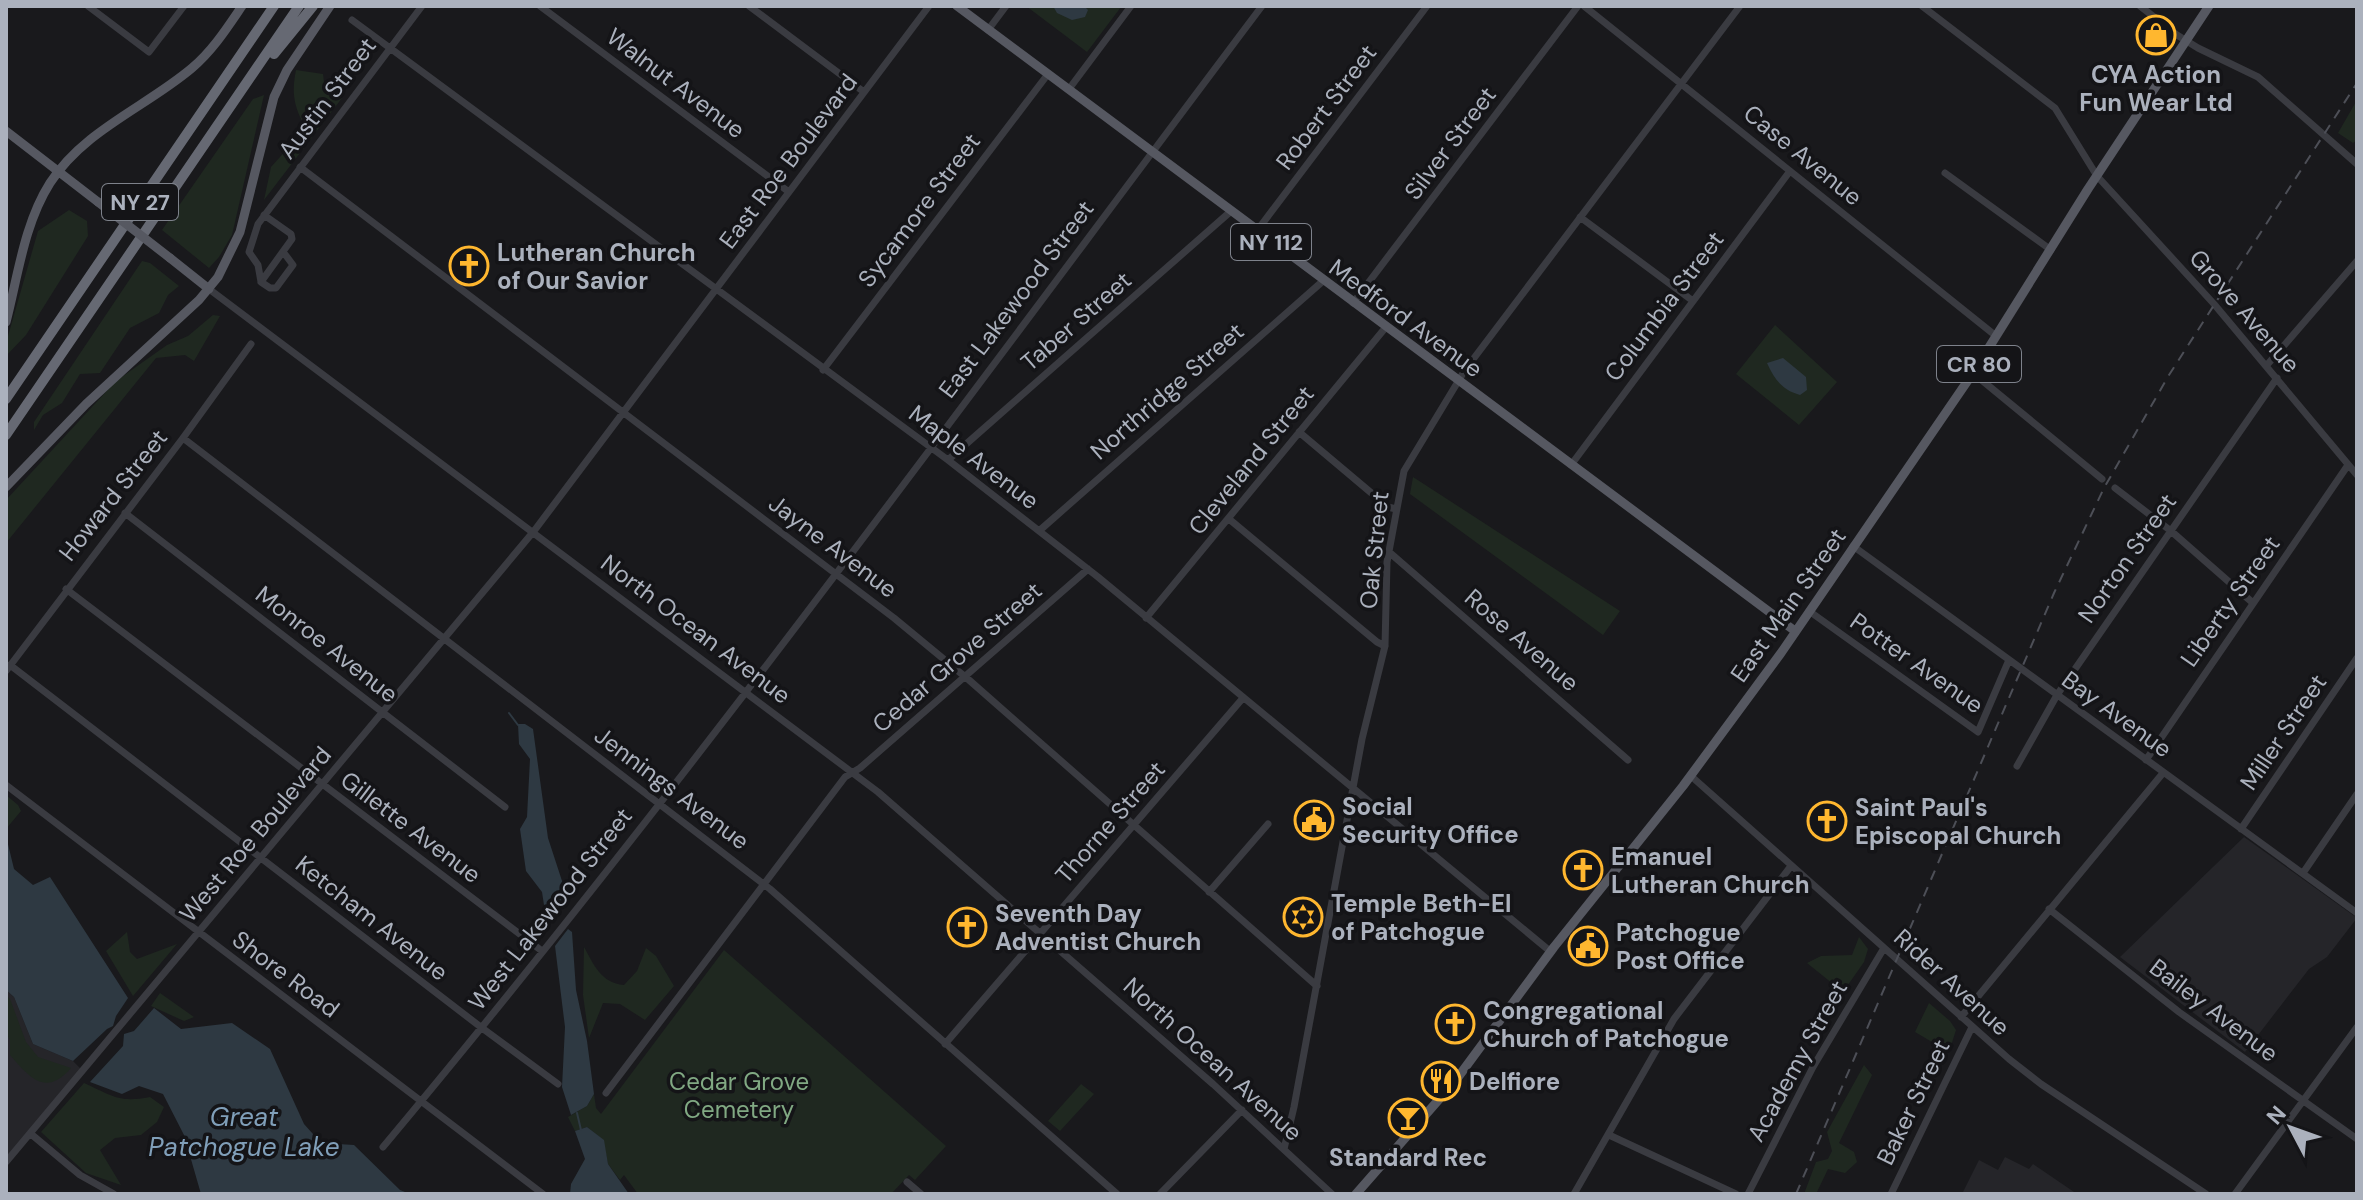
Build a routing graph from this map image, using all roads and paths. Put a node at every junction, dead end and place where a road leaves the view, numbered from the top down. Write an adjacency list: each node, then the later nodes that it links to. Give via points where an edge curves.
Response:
1 (88, 6): 2 (street, via 149,52)
2 (184, 6)
3 (242, 6): 36 (main road, via 194,66 92,137)
4 (274, 6): 65 (highway, NY 27)
5 (299, 6): 31 (highway, NY 27)
6 (313, 6): 31 (highway)
7 (330, 6): 52 (main road, via 274,97 240,232)
8 (422, 6): 26 (street, Austin Street)
9 (540, 6): 40 (street, Walnut Avenue)
10 (749, 6): 30 (street)
11 (929, 6): 30 (street, East Roe Boulevard)
12 (957, 6): 24 (main road, Medford Avenue / NY 112)
13 (1006, 6): 24 (street)
14 (1131, 6): 29 (street)
15 (1262, 6): 33 (street, East Lakewood Street)
16 (1427, 6): 44 (street, Robert Street)
17 (1578, 6): 55 (street, Silver Street)
18 (1584, 6): 28 (street, Case Avenue)
19 (1740, 6): 28 (street, Oak Street)
20 (1922, 6): 39 (street, Grove Avenue, via 2055,108)
21 (2140, 6): 25 (street)
22 (2209, 6): 25 (main road, East Main Street / CR 80)
23 (352, 20): 26 (street, Maple Avenue)
24 (988, 30): 27 (main road, Medford Avenue / NY 112)
25 (2186, 41): 34 (street, via 2254,73); 39 (main road, East Main Street / CR 80)
26 (389, 49): 35 (street, Austin Street); 53 (street, Maple Avenue)
27 (1048, 74): 29 (main road, Medford Avenue / NY 112); 61 (street, Sycamore Street)
28 (1682, 84): 37 (street, Case Avenue); 43 (street, Oak Street)
29 (1069, 89): 33 (main road, Medford Avenue / NY 112)
30 (864, 92): 40 (street, East Roe Boulevard)
31 (239, 93): 68 (highway, NY 27)
32 (6, 131): 36 (main road, North Ocean Avenue)
33 (1152, 153): 41 (main road, Medford Avenue / NY 112); 70 (street, East Lakewood Street)
34 (2357, 164)
35 (300, 167): 42 (street, Austin Street); 66 (street, Jayne Avenue)
36 (59, 171): 49 (main road, via 35,213); 52 (main road, North Ocean Avenue, bridge)
37 (1790, 171): 54 (street, Columbia Street); 58 (street, Case Avenue)
38 (1945, 173): 45 (street)
39 (2097, 176): 45 (main road, East Main Street / CR 80); 60 (street, Grove Avenue)
40 (789, 192): 53 (street, East Roe Boulevard)
41 (1230, 212): 44 (main road, Medford Avenue / NY 112); 71 (street, Taber Street)
42 (264, 215): 46 (street, via 291,234); 51 (street, Austin Street, via 249,252)
43 (1580, 217): 54 (street); 64 (street, Oak Street)
44 (1256, 232): 50 (main road, Medford Avenue / NY 112)
45 (2051, 250): 58 (main road, East Main Street / CR 80)
46 (284, 253): 51 (street); 51 (street, via 293,265 276,288)
47 (2357, 261): 60 (street)
48 (6, 271): 49 (street)
49 (18, 272): 56 (main road)
50 (1323, 281): 55 (main road, Medford Avenue / NY 112); 82 (street, Northridge Street)
51 (261, 282)
52 (209, 289): 76 (main road); 81 (street, North Ocean Avenue)
53 (716, 290): 61 (street, Maple Avenue); 66 (street, East Roe Boulevard)
54 (1693, 301): 72 (street, Columbia Street)
55 (1353, 303): 57 (main road, Medford Avenue / NY 112)
56 (6, 322)
57 (1386, 327): 64 (main road, Medford Avenue / NY 112); 67 (street, Cleveland Street)
58 (1996, 336): 62 (main road, East Main Street / CR 80)
59 (251, 344): 69 (street, Howard Street)
60 (2267, 365): 63 (street, Grove Avenue)
61 (823, 370): 70 (street, Maple Avenue)
62 (1973, 373): 75 (street); 84 (main road, East Main Street / CR 80)
63 (2277, 378): 73 (street, Grove Avenue); 83 (street, Norton Street)
64 (1458, 381): 72 (main road, Medford Avenue / NY 112); 78 (street, Oak Street, via 1406,467)
65 (6, 399)
66 (625, 412): 81 (street, East Roe Boulevard); 87 (street, Jayne Avenue)
67 (1299, 432): 78 (street); 80 (street, Cleveland Street)
68 (6, 435)
69 (183, 438): 79 (street, Howard Street); 93 (street, Jennings Avenue)
70 (930, 447): 71 (street, Maple Avenue); 87 (street, East Lakewood Street)
71 (948, 460): 82 (street, Maple Avenue)
72 (1571, 465): 92 (main road, Medford Avenue / NY 112)
73 (2348, 465): 74 (street, Grove Avenue); 89 (street, Liberty Street)
74 (2357, 475)
75 (2102, 479)
76 (6, 487)
77 (2115, 488): 83 (street)
78 (1396, 509): 85 (street, Oak Street)
79 (125, 513): 88 (street, Howard Street); 102 (street, Monroe Avenue)
80 (1229, 519): 91 (street, Cleveland Street); 94 (street)
81 (534, 531): 93 (street, West Roe Boulevard); 99 (street, North Ocean Avenue)
82 (1039, 531): 86 (street, Maple Avenue)
83 (2171, 531): 89 (street); 100 (street, Norton Street)
84 (1853, 546): 90 (main road, East Main Street); 96 (street, Bay Avenue)
85 (1389, 552): 94 (street, Oak Street); 103 (street, Rose Avenue)
86 (1088, 569): 91 (street, Maple Avenue); 98 (street, Cedar Grove Street)
87 (836, 573): 98 (street, Jayne Avenue); 99 (street, East Lakewood Street)
88 (66, 589): 97 (street, Howard Street); 110 (street, Gillette Avenue)
89 (2253, 603): 104 (street, Liberty Street)
90 (1809, 611): 92 (main road, East Main Street); 96 (street, Potter Avenue, via 1978,732)
91 (1146, 618): 101 (street, Maple Avenue)
92 (1795, 631): 108 (main road, East Main Street)
93 (445, 639): 102 (street, West Roe Boulevard); 113 (street, Jennings Avenue)
94 (1385, 646): 111 (street, Oak Street)
95 (2357, 658): 117 (street, Miller Street)
96 (2009, 660): 100 (street, Bay Avenue)
97 (8, 668): 118 (street, Ketcham Avenue)
98 (965, 677): 106 (street, Cedar Grove Street); 116 (street, Jayne Avenue)
99 (744, 692): 106 (street, North Ocean Avenue); 113 (street, West Lakewood Street)
100 (2057, 695): 104 (street, Bay Avenue); 105 (street, Norton Street)
101 (1243, 698): 111 (street, Maple Avenue); 116 (street, Thorne Street)
102 (383, 713): 110 (street, West Roe Boulevard); 114 (street, Monroe Avenue)
103 (1628, 760)
104 (2146, 760): 107 (street, Bay Avenue)
105 (2017, 766)
106 (851, 772): 121 (street, Cedar Grove Street); 126 (street, North Ocean Avenue)
107 (2163, 773): 117 (street, Bay Avenue); 123 (street)
108 (1691, 776): 119 (street, Rider Avenue); 129 (main road, East Main Street)
109 (6, 785): 125 (street, Shore Road)
110 (322, 785): 118 (street, West Roe Boulevard); 128 (street, Gillette Avenue)
111 (1352, 788): 129 (street, Maple Avenue); 130 (street, Oak Street)
112 (2357, 794): 120 (street)
113 (658, 803): 121 (street, Jennings Avenue); 128 (street, West Lakewood Street)
114 (505, 807)
115 (1268, 824): 122 (street)
116 (1134, 825): 122 (street, Jayne Avenue); 126 (street, Thorne Street)
117 (2241, 829): 120 (street, Bay Avenue)
118 (262, 859): 125 (street, West Roe Boulevard); 134 (street, Ketcham Avenue)
119 (1791, 866): 127 (street, Rider Avenue); 142 (street, via 1674,1019)
120 (2303, 873): 124 (street, Bay Avenue)
121 (764, 884): 135 (street, Jennings Avenue); 137 (street, Cedar Grove Street)
122 (1209, 892): 130 (street, Jayne Avenue)
123 (2049, 909): 131 (street); 138 (street, Bailey Avenue, via 2179,1012)
124 (2357, 913)
125 (199, 933): 139 (street, Shore Road); 141 (street, West Roe Boulevard)
126 (1040, 933): 135 (street, Thorne Street); 140 (street, North Ocean Avenue)
127 (1884, 948): 131 (street, Rider Avenue); 157 (street, Academy Street, via 1813,1067)
128 (542, 951): 134 (street, West Lakewood Street)
129 (1551, 952): 154 (main road, East Main Street, via 1443,1096)
130 (1317, 986): 145 (street, Oak Street)
131 (1961, 1017): 132 (street, Rider Avenue)
132 (1972, 1027): 158 (street, Baker Street); 159 (street, Rider Avenue, via 2041,1084)
133 (2357, 1027): 138 (street)
134 (482, 1028): 136 (street, Ketcham Avenue); 139 (street, West Lakewood Street)
135 (945, 1044): 151 (street, Jennings Avenue)
136 (558, 1084)
137 (606, 1093)
138 (2303, 1100): 143 (street, Bailey Avenue); 160 (street)
139 (421, 1102): 144 (street, West Lakewood Street); 149 (street, Shore Road)
140 (1242, 1110): 145 (street, North Ocean Avenue); 152 (street)
141 (31, 1134): 146 (street, West Roe Boulevard); 148 (street, via 80,1175)
142 (1609, 1135): 155 (street); 156 (street)
143 (2357, 1139)
144 (383, 1147)
145 (1284, 1149): 153 (street, North Ocean Avenue)
146 (6, 1162)
147 (907, 1182): 150 (street)
148 (114, 1194)
149 (543, 1194)
150 (921, 1194)
151 (1117, 1194)
152 (1160, 1194)
153 (1332, 1194)
154 (1356, 1194)
155 (1574, 1194)
156 (1736, 1194)
157 (1748, 1194)
158 (1891, 1194)
159 (2206, 1194)
160 (2235, 1194)

